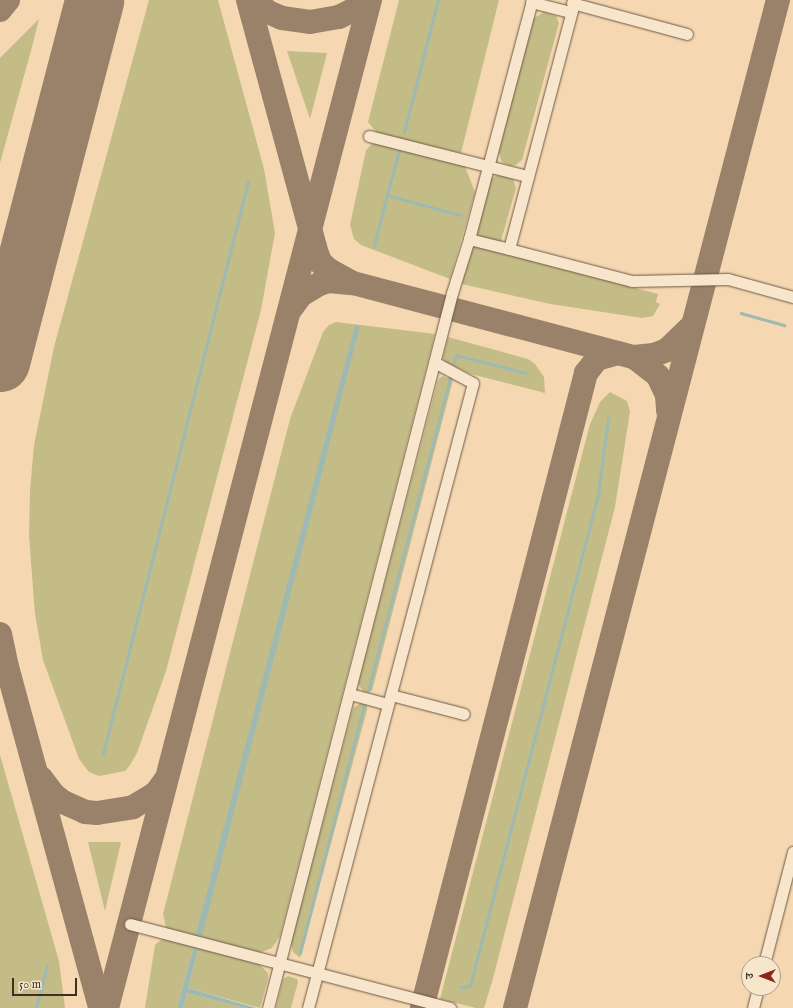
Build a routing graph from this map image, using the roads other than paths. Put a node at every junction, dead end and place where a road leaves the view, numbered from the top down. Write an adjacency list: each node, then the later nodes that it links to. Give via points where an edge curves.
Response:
1 (531, 1): 2 (lane); 5 (lane)
2 (572, 5): 3 (lane); 6 (lane)
3 (687, 34)
4 (369, 136): 5 (lane)
5 (489, 166): 6 (lane); 7 (lane)
6 (527, 176): 8 (lane)
7 (469, 239): 8 (lane); 10 (lane)
8 (509, 249): 9 (lane, via 632,281 728,279)
9 (793, 297)
10 (434, 362): 11 (lane); 12 (lane, via 473,383)
11 (350, 694): 12 (lane); 17 (lane)
12 (390, 700): 13 (lane); 18 (lane)
13 (464, 714)
14 (793, 852): 16 (lane)
15 (130, 924): 17 (lane)
16 (766, 956)
17 (280, 964): 18 (lane); 20 (lane)
18 (317, 974): 21 (lane); 22 (lane)
19 (756, 996): 23 (lane)
20 (268, 1008)
21 (308, 1008)
22 (450, 1008)
23 (753, 1008)

